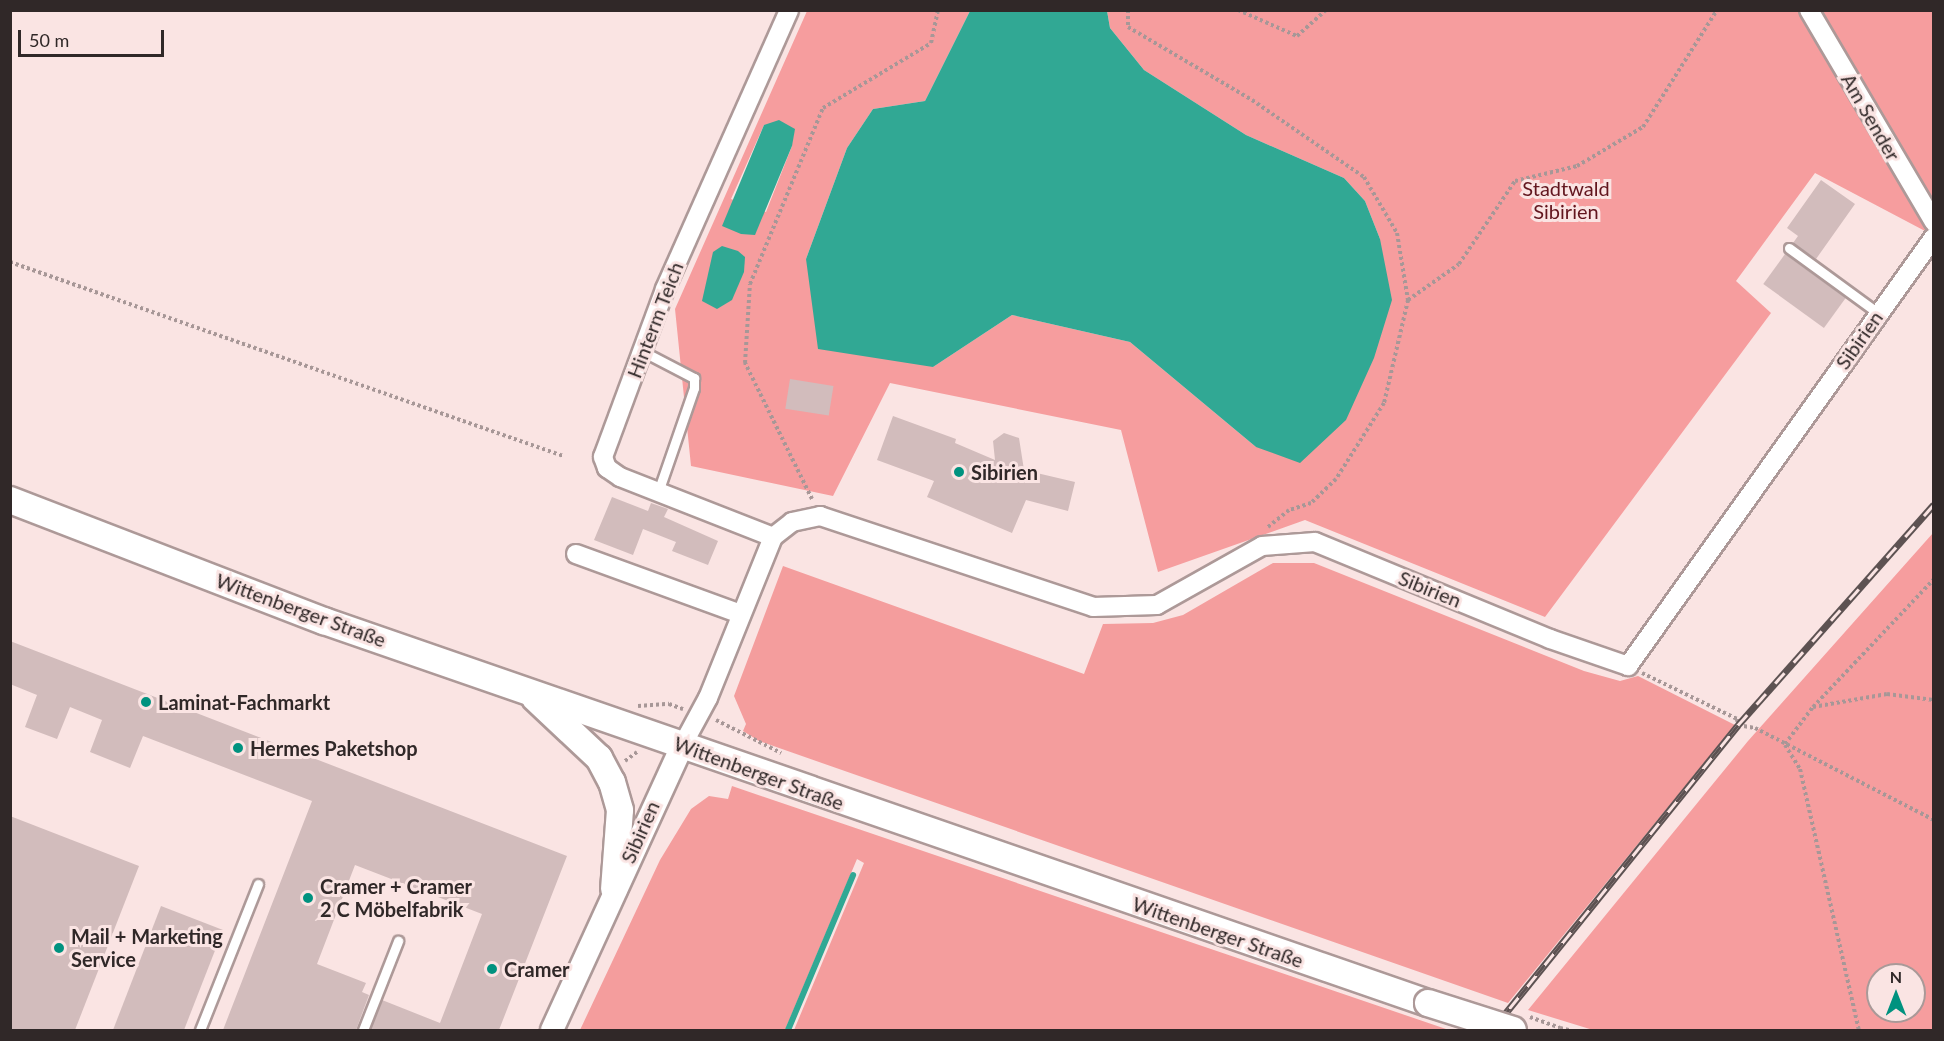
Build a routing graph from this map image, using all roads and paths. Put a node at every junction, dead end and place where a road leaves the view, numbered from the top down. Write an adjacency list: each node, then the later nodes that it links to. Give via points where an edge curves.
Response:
1 (789, 10): 14 (street, Hinterm Teich, via 664,289)
2 (938, 10): 18 (path, via 931,43 823,108 750,284 745,363)
3 (1128, 10): 12 (path, via 1128,27 1252,100 1364,177 1397,233)
4 (1238, 10): 5 (path, via 1297,36)
5 (1326, 10)
6 (1717, 10): 12 (path, via 1643,127 1577,166 1515,181 1459,264)
7 (1809, 10): 8 (street, Am Sender)
8 (1934, 222)
9 (1934, 237): 13 (street, Sibirien)
10 (1789, 248): 13 (lane)
11 (10, 262): 15 (path)
12 (1408, 300): 20 (path, via 1384,403 1358,447 1336,479 1311,503 1289,510 1269,526)
13 (1878, 314): 24 (street, Sibirien)
14 (642, 351): 16 (lane, via 694,378 694,388); 16 (street, Hinterm Teich, via 603,457 607,468 620,477)
15 (563, 456)
16 (658, 492): 19 (street, Hinterm Teich)
17 (10, 500): 25 (main road, Wittenberger Straße, via 324,621)
18 (820, 516): 19 (street, via 792,522); 20 (street, Sibirien, via 1093,607 1157,605)
19 (772, 537): 23 (street, Sibirien)
20 (1262, 546): 24 (street, Sibirien, via 1315,542 1551,639)
21 (576, 554): 23 (street)
22 (1934, 579): 27 (path)
23 (741, 614): 29 (street, Sibirien, via 708,699)
24 (1628, 666): 28 (path, via 1737,719 1738,725 1755,728)
25 (526, 690): 29 (main road, Wittenberger Straße); 32 (main road, via 595,754 612,782 620,810)
26 (1934, 700): 27 (path, via 1887,694)
27 (1813, 707): 28 (path)
28 (1785, 744): 30 (path); 40 (path, via 1800,769)
29 (682, 746): 32 (street, Sibirien); 38 (main road, Wittenberger Straße, bridge)
30 (1934, 820)
31 (258, 884): 35 (lane)
32 (614, 889): 37 (street, Sibirien)
33 (398, 941): 36 (lane)
34 (1560, 1028): 39 (path)
35 (200, 1030)
36 (363, 1030)
37 (552, 1030)
38 (1513, 1030)
39 (1569, 1030)
40 (1859, 1030)

